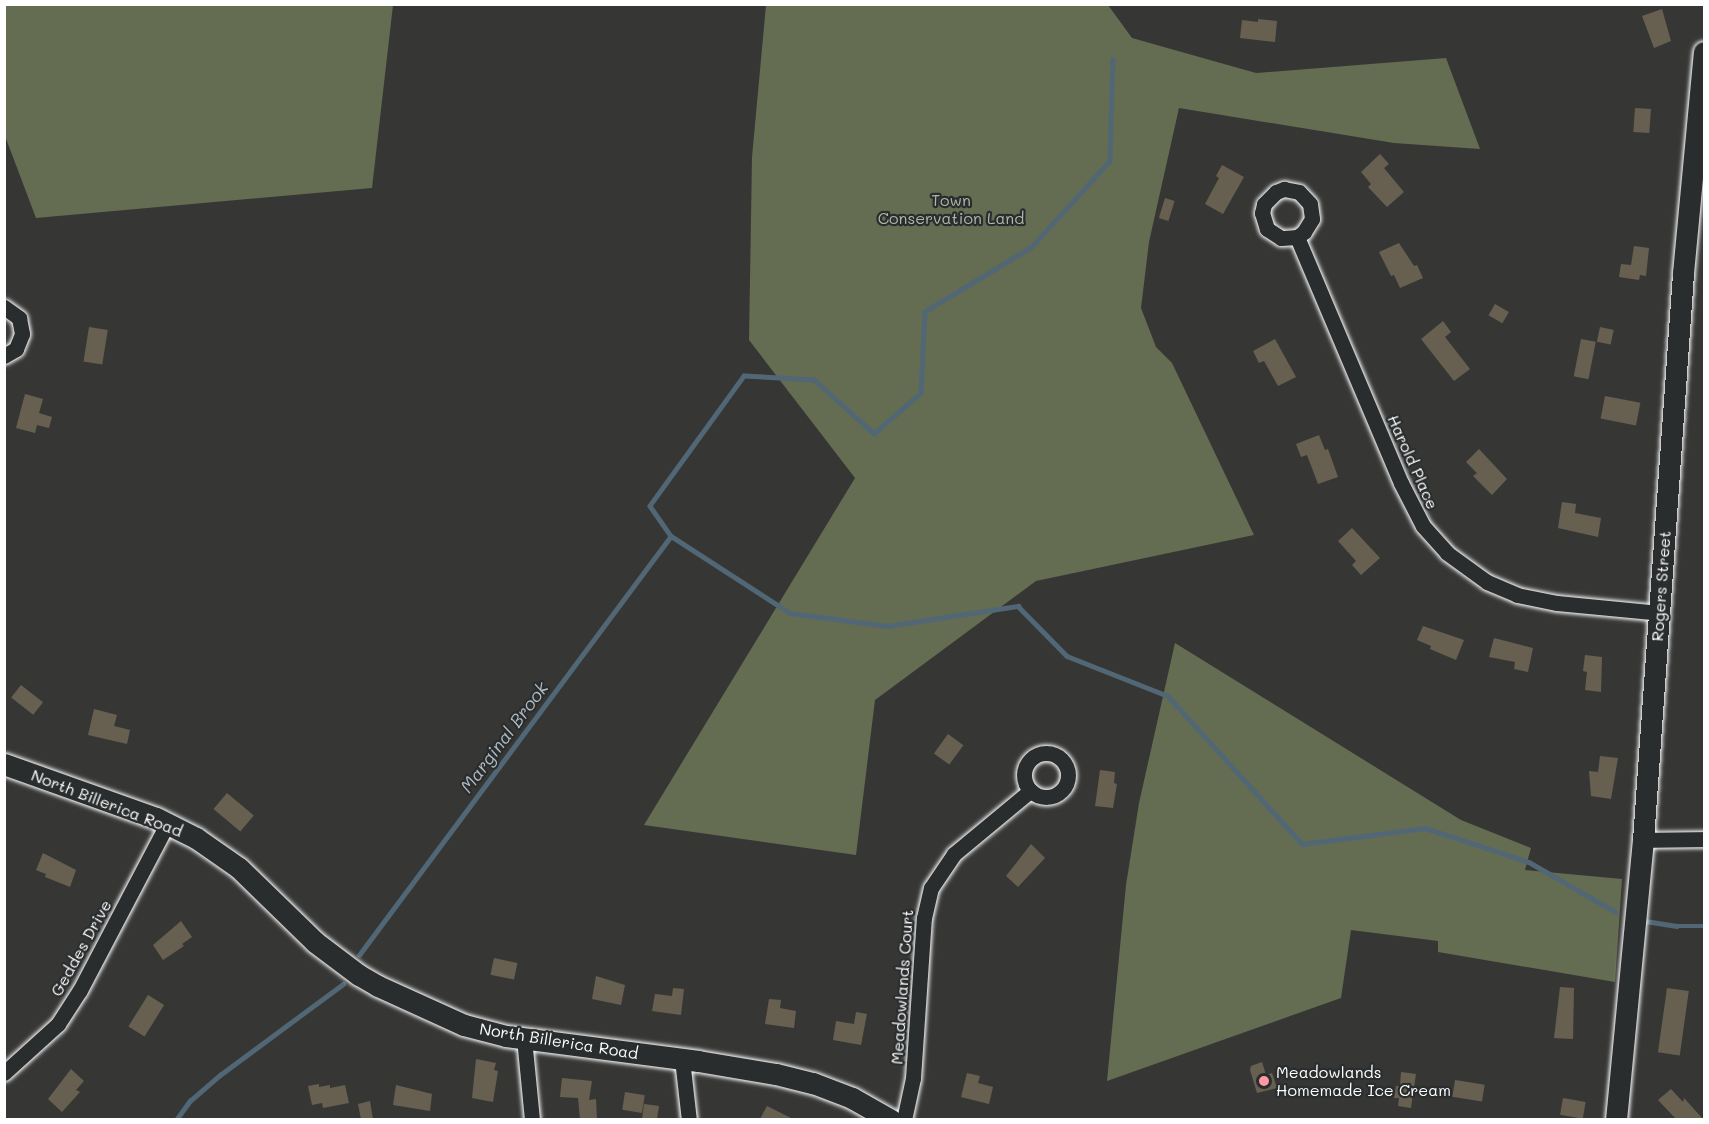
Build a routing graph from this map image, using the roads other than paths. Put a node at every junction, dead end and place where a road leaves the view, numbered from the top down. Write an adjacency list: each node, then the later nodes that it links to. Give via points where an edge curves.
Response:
1 (1704, 52): 5 (street, Rogers Street, via 1683,273)
2 (1298, 237): 5 (street, Harold Place, via 1401,483 1423,526 1447,553 1487,582 1517,595)
3 (4, 307): 4 (street, via 19,318 22,334 16,349)
4 (4, 356)
5 (1660, 613): 10 (street, Rogers Street)
6 (4, 764): 8 (street, North Billerica Road)
7 (1030, 791): 17 (street, Meadowlands Court, via 954,855 931,888 924,918 913,1078)
8 (167, 824): 11 (street, North Billerica Road, via 240,868 315,942 378,986 464,1025); 13 (street, Geddes Drive, via 80,990 58,1024)
9 (1704, 839): 10 (street)
10 (1642, 840): 18 (street, Rogers Street)
11 (524, 1038): 12 (street, North Billerica Road); 14 (street)
12 (682, 1059): 15 (street); 16 (street, North Billerica Road, via 813,1083)
13 (4, 1073)
14 (532, 1119)
15 (689, 1119)
16 (891, 1119)
17 (904, 1119)
18 (1616, 1119)

